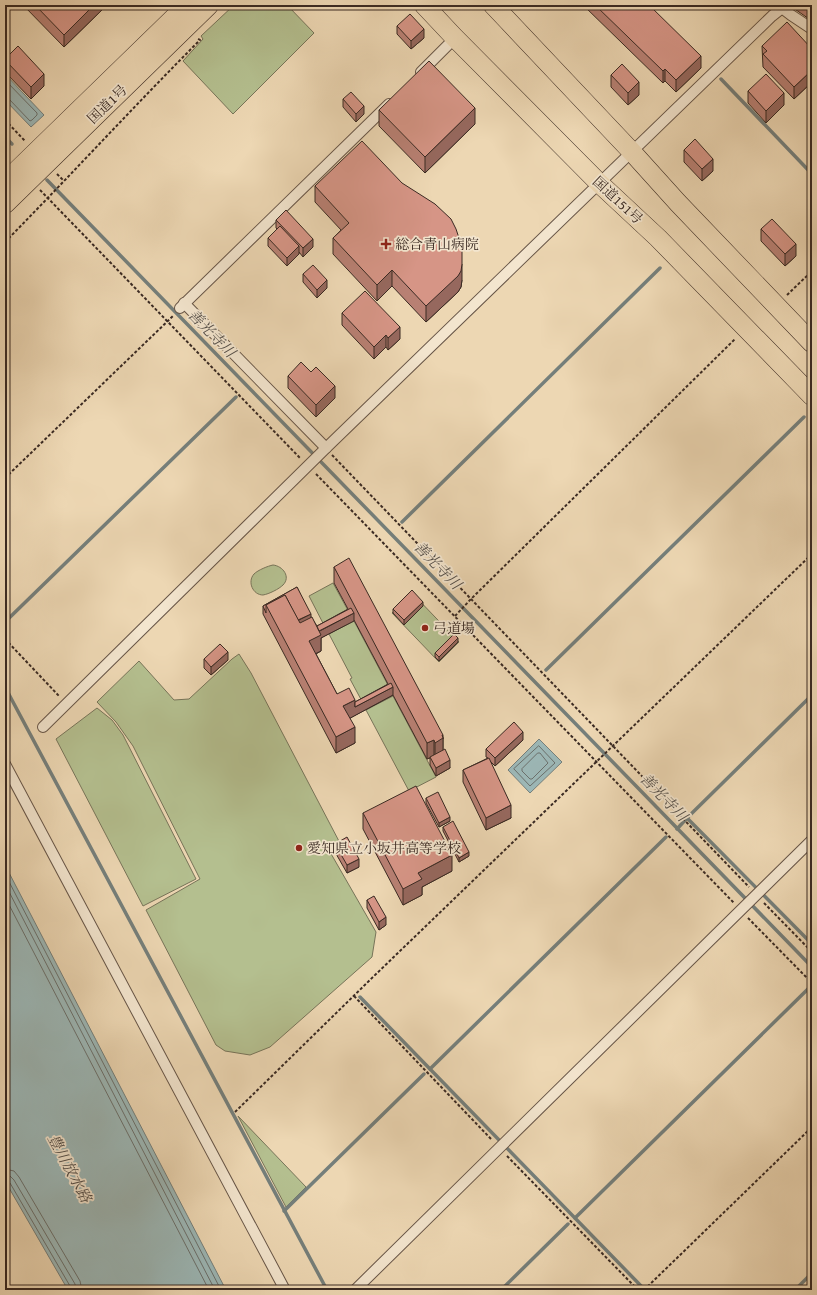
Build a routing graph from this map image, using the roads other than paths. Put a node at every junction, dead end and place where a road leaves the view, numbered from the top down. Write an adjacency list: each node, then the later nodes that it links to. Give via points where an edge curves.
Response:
1 (187, 5): 11 (highway, 国道1号)
2 (209, 5): 13 (highway, 国道1号)
3 (424, 5): 7 (highway, 国道151号)
4 (495, 6): 10 (highway)
5 (780, 7): 6 (street); 10 (street)
6 (812, 29)
7 (455, 38): 8 (street); 12 (highway, 国道151号)
8 (416, 77)
9 (393, 99): 16 (street, via 182,306)
10 (632, 152): 12 (street); 14 (highway)
11 (5, 182)
12 (599, 183): 15 (highway, 国道151号, via 658,238); 16 (street)
13 (5, 204)
14 (812, 343)
15 (812, 396)
16 (323, 451): 17 (street)
17 (43, 727)
18 (5, 764): 20 (street)
19 (812, 840): 21 (street)
20 (285, 1290)
21 (355, 1290)

